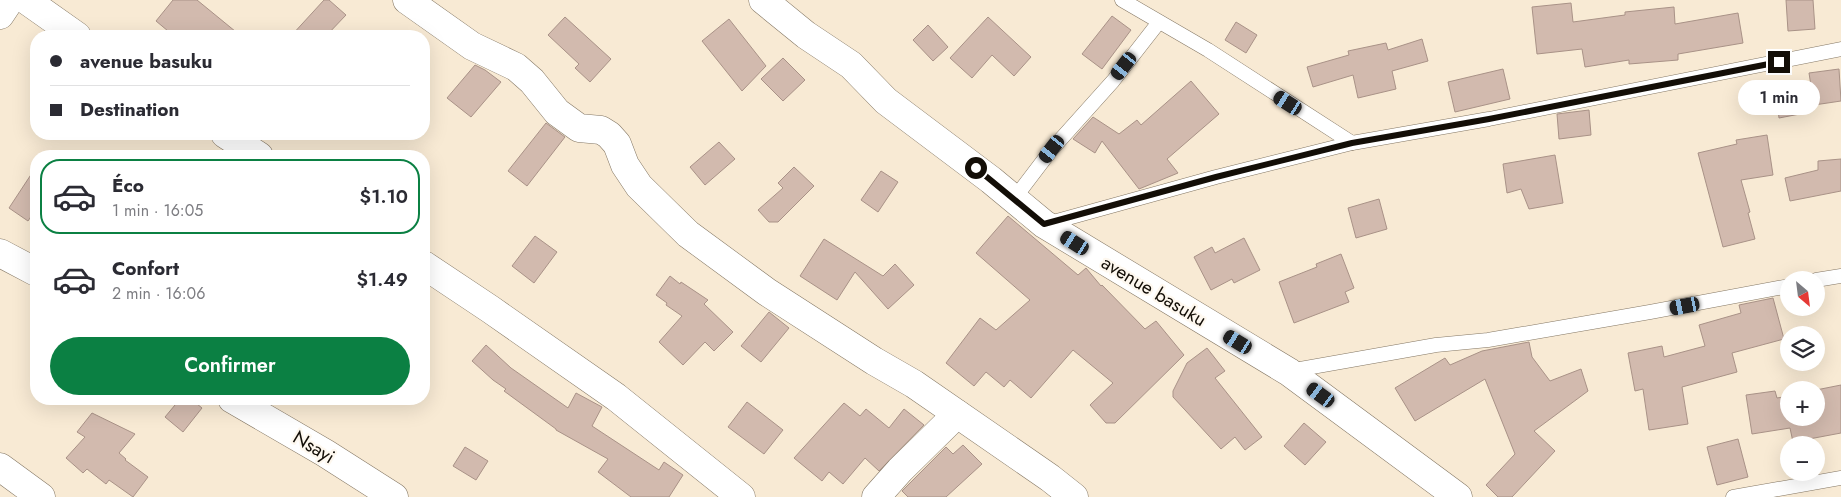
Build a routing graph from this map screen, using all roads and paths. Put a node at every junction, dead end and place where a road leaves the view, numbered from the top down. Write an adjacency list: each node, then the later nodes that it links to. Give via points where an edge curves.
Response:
1 (10, 0): 6 (street)
2 (26, 0): 8 (street)
3 (408, 0): 23 (street, via 472,46 516,67 557,112 579,128 601,130 609,135 636,181 688,234 767,292)
4 (763, 0): 13 (street, avenue basuku, via 806,35 851,65 886,101)
5 (1122, 0): 7 (lane)
6 (0, 15)
7 (1159, 22): 11 (lane); 13 (lane)
8 (68, 30)
9 (1841, 49): 11 (lane)
10 (234, 140): 12 (street)
11 (1352, 143): 14 (lane)
12 (250, 150)
13 (1014, 199): 14 (street, avenue basuku)
14 (1044, 224): 21 (street, avenue basuku)
15 (0, 253): 16 (street)
16 (30, 269)
17 (430, 269): 28 (street, via 616,397)
18 (1841, 276): 19 (lane)
19 (1825, 279)
20 (1780, 288): 21 (lane)
21 (1289, 372): 31 (street, avenue basuku)
22 (242, 405): 27 (street, Nsayi)
23 (957, 414): 29 (street); 30 (street)
24 (0, 467): 26 (street)
25 (1841, 478): 32 (lane)
26 (34, 495)
27 (394, 497)
28 (741, 497)
29 (876, 497)
30 (1074, 497)
31 (1458, 497)
32 (1732, 497)

